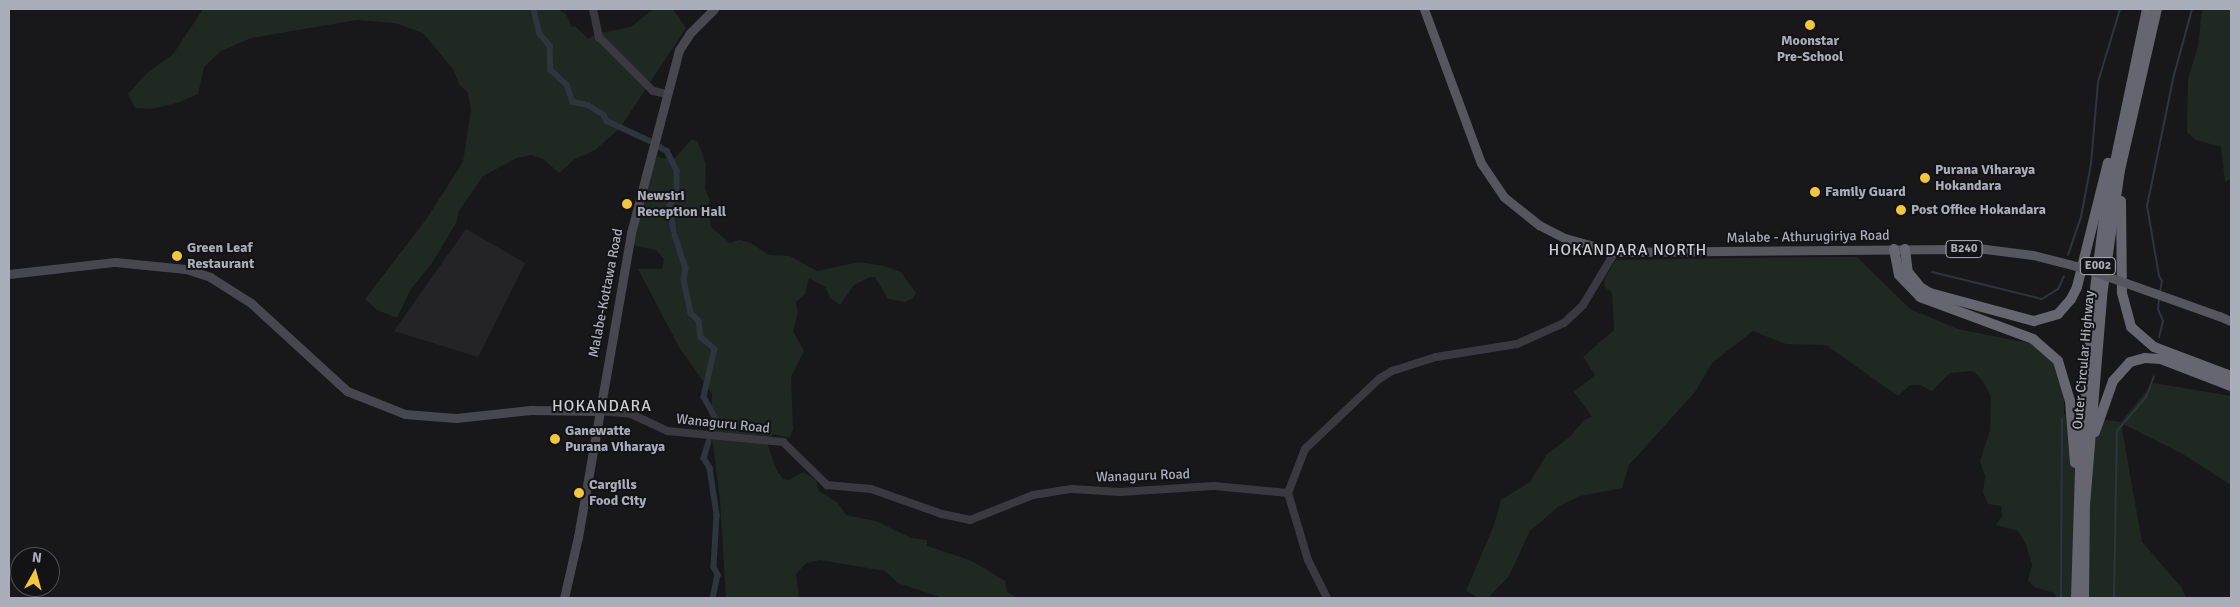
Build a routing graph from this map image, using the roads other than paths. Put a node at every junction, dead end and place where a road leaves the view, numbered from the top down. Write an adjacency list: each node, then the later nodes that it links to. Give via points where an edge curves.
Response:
1 (593, 9): 6 (street, via 599,37 653,91)
2 (714, 9): 6 (main road, Malabe-Kottawa Road, via 690,33 679,50)
3 (1424, 9): 11 (main road, Malabe - Athurugiriya Road / B240, via 1481,163 1504,197 1538,225 1556,234)
4 (2147, 9): 7 (highway, Outer Circular Highway / E002)
5 (2157, 9): 8 (highway, Outer Circular Highway / E002)
6 (667, 94): 16 (main road, Malabe-Kottawa Road, via 630,234)
7 (2124, 110): 10 (highway, via 2098,198 2077,287 2071,300 2058,314 2034,321 1930,293 1920,287 1908,272); 19 (highway, Outer Circular Highway / E002, via 2105,210 2094,296)
8 (2120, 170): 14 (highway, via 2122,293 2130,327 2154,347); 17 (highway, Outer Circular Highway / E002, via 2102,296)
9 (1894, 249): 10 (main road, Malabe - Athurugiriya Road / B240); 11 (main road, Malabe - Athurugiriya Road / B240); 19 (highway, via 1899,275 1920,297 2033,338 2058,361 2070,401)
10 (1905, 249): 13 (main road, Malabe - Athurugiriya Road / B240, bridge, via 1986,249 2033,255 2084,268)
11 (1614, 252): 18 (street, via 1583,305 1564,323 1517,344 1436,357 1392,370 1379,379 1305,449)
12 (9, 274): 16 (main road, via 115,262 186,269 210,277 251,303 347,391 405,414 456,418 531,410)
13 (2231, 321)
14 (2231, 376)
15 (2231, 386): 17 (highway, via 2161,359 2130,362 2113,381)
16 (598, 411): 18 (street, Wanaguru Road, via 631,414 667,431 783,442 826,485 871,489 942,514 970,520 1033,495 1072,489 1120,492 1214,486); 20 (main road, Malabe-Kottawa Road, via 578,537)
17 (2090, 448): 23 (highway, Outer Circular Highway / E002, via 2085,505)
18 (1288, 492): 21 (street, via 1308,560)
19 (2078, 504): 22 (highway, Outer Circular Highway / E002)
20 (564, 598)
21 (1327, 598)
22 (2076, 598)
23 (2084, 598)

